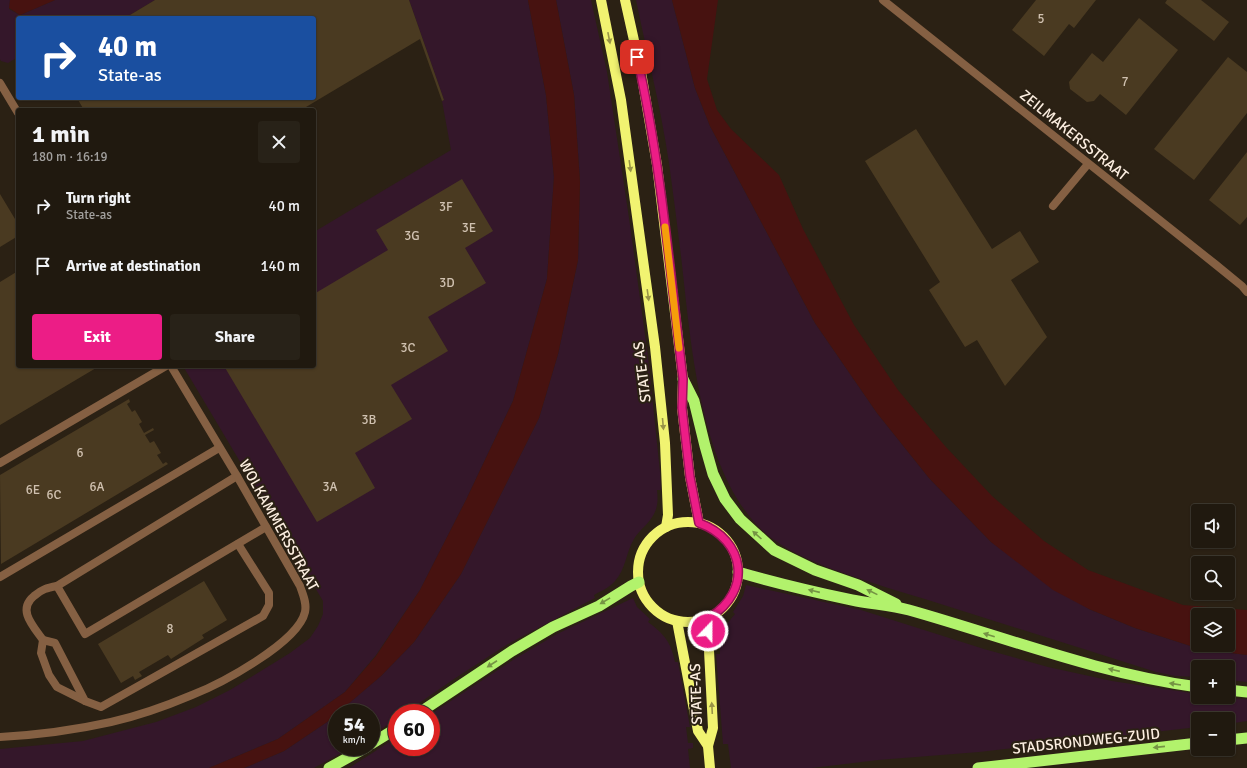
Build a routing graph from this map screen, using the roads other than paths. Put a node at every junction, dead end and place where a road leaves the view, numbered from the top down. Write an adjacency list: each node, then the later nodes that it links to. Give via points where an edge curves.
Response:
1 (601, 0): 17 (main road, STATE-AS, one-way to 17, via 621,100 655,347 665,443 668,515)
2 (625, 0): 11 (main road, via 657,165)
3 (885, 1): 6 (street, ZEILMAKERSSTRAAT)
4 (0, 83): 5 (street)
5 (16, 110)
6 (1088, 164): 7 (street); 8 (street, ZEILMAKERSSTRAAT)
7 (1053, 206)
8 (1247, 292)
9 (163, 368): 13 (street)
10 (172, 368): 12 (street, WOLKAMMERSSTRAAT)
11 (683, 379): 15 (main road, via 682,408 690,477); 23 (highway, one-way to 11, via 858,585 815,570 774,550 740,519 725,499 714,474 694,401)
12 (219, 448): 14 (street, WOLKAMMERSSTRAAT); 20 (street)
13 (0, 463)
14 (237, 476): 16 (street, WOLKAMMERSSTRAAT); 22 (street)
15 (699, 523): 17 (main road, via 677,523); 19 (main road, via 710,527 727,541 737,561)
16 (266, 527): 18 (street); 32 (street, WOLKAMMERSSTRAAT, via 300,586 305,602 305,613 299,626 284,640 228,677 193,695 150,711 79,729)
17 (666, 527): 21 (main road, via 655,534 641,556)
18 (238, 544): 22 (street, via 85,634); 30 (street, via 269,593 269,605 263,616 101,707)
19 (738, 572): 23 (highway, one-way to 19, via 854,601); 24 (main road, via 733,594 719,611)
20 (0, 578)
21 (639, 582): 25 (main road, via 643,593 656,611); 31 (highway, one-way to 31, via 512,651)
22 (57, 586): 26 (street, via 44,589 28,601 26,610 32,625)
23 (907, 609): 27 (highway, one-way to 23, via 1102,667)
24 (710, 617): 25 (main road, via 694,622); 36 (main road, STATE-AS, one-way to 24, via 714,728 708,631)
25 (677, 621): 36 (main road, STATE-AS, via 698,731)
26 (43, 640): 30 (street, via 55,643); 30 (street, via 41,653 49,675 57,687)
27 (1191, 686)
28 (1235, 691): 29 (highway)
29 (1247, 692)
30 (85, 701)
31 (432, 704)
32 (0, 737)
33 (1247, 738): 34 (highway)
34 (1235, 739)
35 (1191, 744): 40 (highway, STADSRONDWEG-ZUID, one-way to 40)
36 (708, 746): 39 (main road, STATE-AS)
37 (351, 756): 38 (highway)
38 (329, 768)
39 (710, 768)
40 (978, 768)

